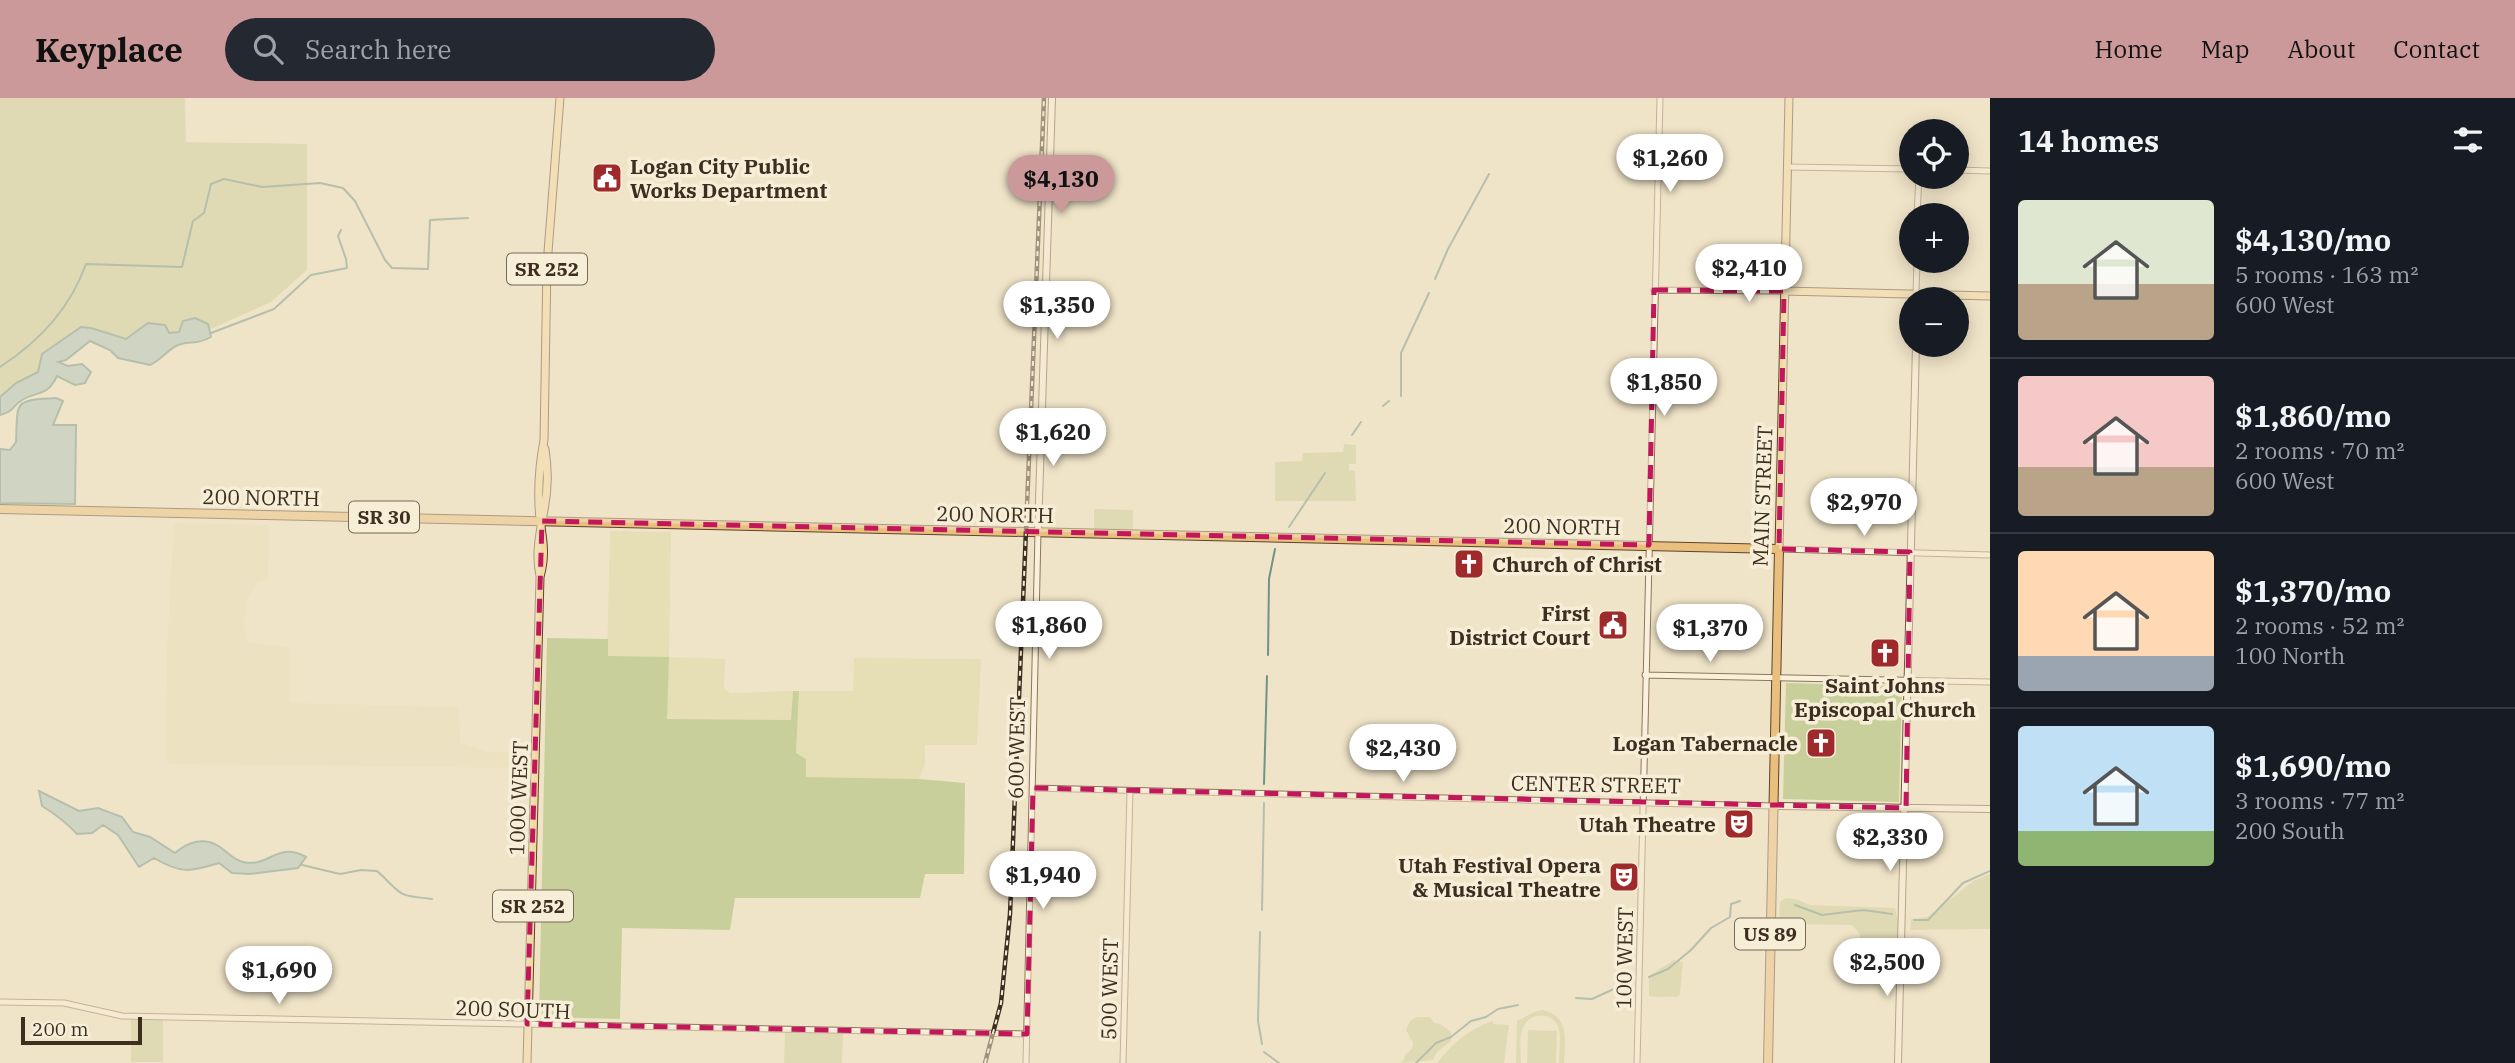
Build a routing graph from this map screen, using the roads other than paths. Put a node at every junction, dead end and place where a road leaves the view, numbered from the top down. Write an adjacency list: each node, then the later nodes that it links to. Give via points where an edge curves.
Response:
1 (560, 98): 16 (main road, 1000 WEST / SR 252, via 547,265)
2 (1052, 98): 17 (main road, 600 WEST)
3 (1660, 98): 9 (street, 100 WEST)
4 (1789, 98): 5 (main road, MAIN STREET)
5 (1788, 166): 6 (street); 10 (main road, MAIN STREET)
6 (1899, 169)
7 (1969, 170): 8 (street)
8 (1990, 171)
9 (1654, 290): 10 (street); 18 (street, 100 WEST)
10 (1784, 291): 11 (main road); 19 (main road, MAIN STREET / US 89)
11 (1899, 296)
12 (1969, 296): 13 (main road)
13 (1990, 296)
14 (1916, 357): 20 (main road)
15 (0, 509): 16 (highway, 200 NORTH / SR 30)
16 (542, 521): 17 (highway, 200 NORTH / SR 30); 33 (main road, 1000 WEST / SR 252, via 537,564 535,824)
17 (1038, 532): 18 (highway, 200 NORTH / SR 30); 26 (street, 600 WEST)
18 (1649, 545): 19 (highway, 200 NORTH / SR 30); 22 (street, 100 WEST)
19 (1779, 549): 20 (street, 200 NORTH); 23 (highway, MAIN STREET / US 89)
20 (1910, 552): 21 (street, 200 NORTH); 24 (main road)
21 (1990, 555)
22 (1645, 675): 23 (street); 28 (street, 100 WEST)
23 (1775, 679): 24 (street); 29 (highway, MAIN STREET / US 89)
24 (1908, 681): 25 (street); 30 (main road)
25 (1990, 682)
26 (1033, 788): 27 (street, CENTER STREET); 34 (street, 600 WEST)
27 (1130, 791): 28 (street, CENTER STREET); 37 (street, 500 WEST)
28 (1643, 803): 29 (street, CENTER STREET); 38 (street, 100 WEST)
29 (1773, 806): 30 (main road, CENTER STREET); 39 (highway, MAIN STREET / US 89)
30 (1906, 808): 31 (main road, CENTER STREET); 40 (main road)
31 (1990, 809)
32 (0, 1002): 33 (street, 200 SOUTH, via 64,1003 122,1016)
33 (527, 1024): 34 (street, 200 SOUTH); 35 (main road, 1000 WEST / SR 252)
34 (1027, 1034): 36 (street, 600 WEST)
35 (527, 1063)
36 (1026, 1063)
37 (1124, 1063)
38 (1637, 1063)
39 (1768, 1063)
40 (1898, 1063)

